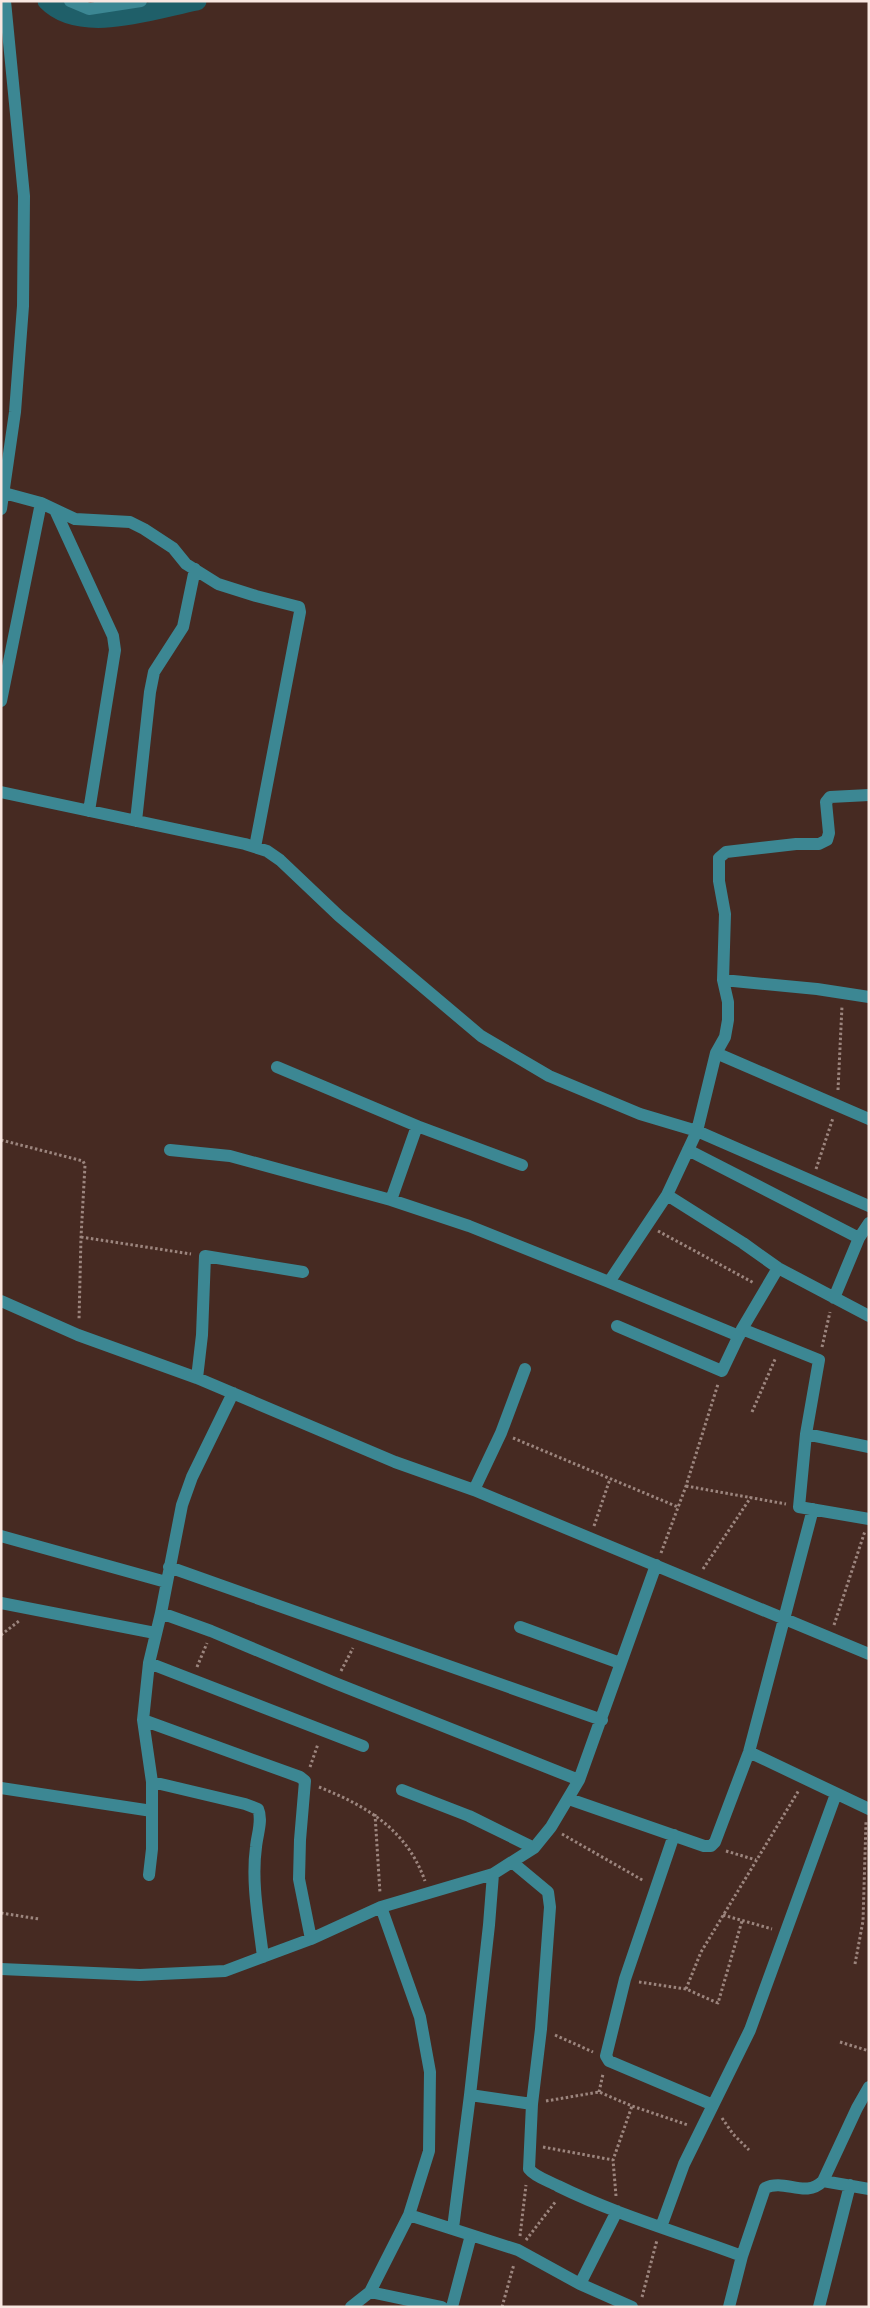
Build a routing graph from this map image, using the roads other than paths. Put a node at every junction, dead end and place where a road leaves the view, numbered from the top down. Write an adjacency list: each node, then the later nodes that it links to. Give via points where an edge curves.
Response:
1 (5, 1): 4 (street, via 24,196 23,306 15,412)
2 (70, 1): 3 (street, via 90,9 101,9)
3 (141, 1)
4 (4, 493): 5 (street); 6 (street)
5 (41, 504): 7 (street); 9 (street)
6 (1, 508)
7 (55, 510): 8 (street, via 75,519 130,522 173,548 186,564); 12 (street, via 113,636 115,650)
8 (195, 569): 13 (street, via 180,634 154,672); 14 (street, via 218,584 299,607)
9 (1, 701)
10 (1, 792): 12 (street)
11 (869, 795): 15 (street, via 830,797 826,802 829,833 827,840 819,844 726,852 719,858 725,914)
12 (89, 811): 13 (street)
13 (136, 821): 14 (street)
14 (256, 847): 21 (street, via 280,860 339,916 481,1036 549,1076 640,1114)
15 (723, 980): 16 (street); 17 (street, via 728,1020 725,1037)
16 (869, 997)
17 (716, 1053): 19 (street); 21 (street)
18 (277, 1067): 20 (street)
19 (869, 1118)
20 (417, 1126): 24 (street); 26 (street)
21 (697, 1131): 23 (street); 27 (street)
22 (170, 1150): 26 (street, via 230,1156)
23 (688, 1150): 25 (street); 29 (street)
24 (522, 1165)
25 (667, 1195): 30 (street); 32 (street)
26 (391, 1200): 32 (street, via 469,1226)
27 (869, 1206)
28 (869, 1223): 29 (street)
29 (859, 1238): 33 (street)
30 (778, 1268): 33 (street); 37 (street)
31 (303, 1272): 39 (street, via 205,1256)
32 (609, 1282): 37 (street)
33 (834, 1298): 35 (street)
34 (1, 1301): 39 (street, via 78,1335)
35 (869, 1316)
36 (617, 1326): 37 (street, via 722,1371)
37 (741, 1332): 41 (street, via 819,1360)
38 (525, 1369): 43 (street, via 501,1433)
39 (197, 1378): 40 (street)
40 (233, 1393): 43 (street, via 395,1462); 48 (street, via 192,1477 182,1505)
41 (806, 1434): 42 (street); 44 (street, via 800,1507)
42 (869, 1447)
43 (474, 1490): 47 (street)
44 (813, 1509): 45 (street); 52 (street)
45 (869, 1519)
46 (1, 1536): 49 (street)
47 (656, 1565): 52 (street); 57 (street)
48 (169, 1567): 49 (street); 59 (street)
49 (166, 1582): 51 (street)
50 (1, 1603): 54 (street)
51 (161, 1613): 54 (street); 62 (street)
52 (783, 1617): 55 (street); 61 (street)
53 (520, 1627): 57 (street)
54 (156, 1634): 56 (street)
55 (869, 1654)
56 (149, 1663): 58 (street); 60 (street)
57 (620, 1663): 59 (street)
58 (144, 1720): 63 (street); 76 (street, via 305,1781 299,1879)
59 (602, 1720): 62 (street)
60 (362, 1746)
61 (749, 1752): 66 (street); 70 (street, via 715,1842 704,1846)
62 (579, 1780): 67 (street)
63 (152, 1782): 69 (street); 77 (street, via 258,1809 254,1871)
64 (1, 1788): 69 (street)
65 (402, 1790): 71 (street, via 469,1816)
66 (836, 1794): 68 (street); 82 (street, via 750,2030)
67 (569, 1799): 70 (street); 71 (street)
68 (868, 1809)
69 (152, 1811): 74 (street)
70 (674, 1835): 82 (street, via 625,1979 606,2058)
71 (534, 1848): 72 (street)
72 (512, 1862): 73 (street); 81 (street, via 548,1892 550,1900)
73 (493, 1874): 75 (street); 80 (street)
74 (149, 1875)
75 (381, 1906): 76 (street); 87 (street, via 420,2017 430,2072 429,2151)
76 (311, 1939): 77 (street)
77 (263, 1957): 78 (street, via 224,1971 176,1974)
78 (1, 1969)
79 (869, 2087): 83 (street)
80 (470, 2095): 81 (street); 89 (street)
81 (532, 2104): 86 (street, via 529,2169 533,2174)
82 (713, 2105): 88 (street, via 684,2164)
83 (823, 2181): 84 (street); 91 (street, via 807,2190 765,2188)
84 (850, 2185): 85 (street); 99 (street)
85 (869, 2189)
86 (617, 2211): 88 (street); 92 (street)
87 (409, 2215): 89 (street); 93 (street)
88 (661, 2227): 91 (street)
89 (453, 2228): 90 (street)
90 (470, 2235): 92 (street, via 518,2250); 97 (street)
91 (742, 2256): 98 (street)
92 (580, 2284): 94 (street)
93 (370, 2292): 95 (street); 96 (street)
94 (637, 2302)
95 (351, 2307)
96 (442, 2307)
97 (452, 2307)
98 (729, 2307)
99 (819, 2307)

